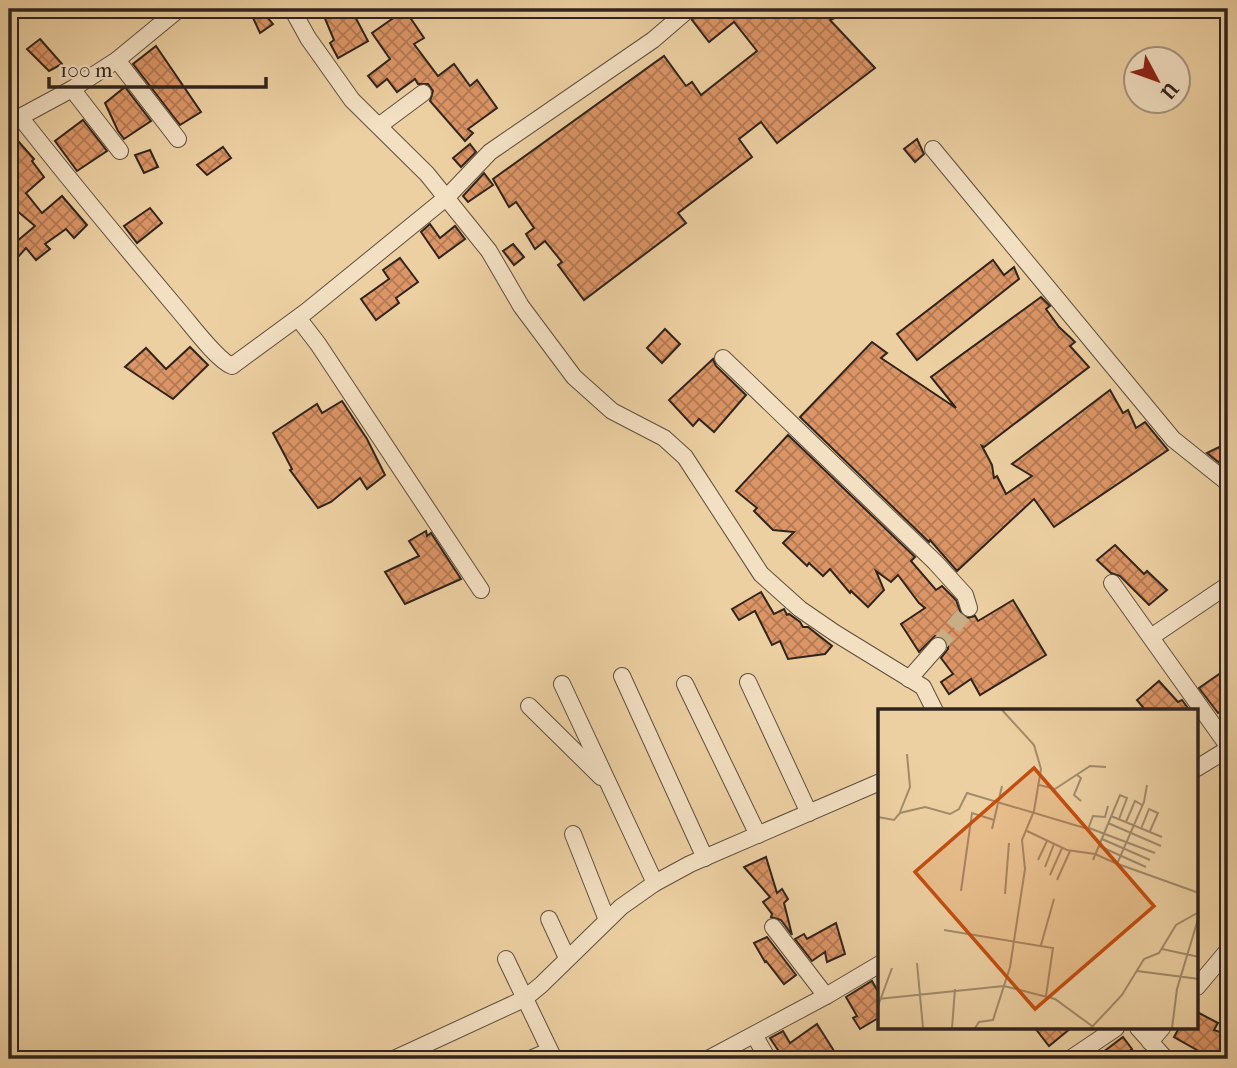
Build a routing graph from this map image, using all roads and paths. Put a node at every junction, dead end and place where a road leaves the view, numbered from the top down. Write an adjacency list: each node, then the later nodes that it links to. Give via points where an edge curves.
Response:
1 (179, 9): 4 (street)
2 (292, 9): 8 (street, via 352,100)
3 (689, 9): 12 (street, via 653,40 490,152)
4 (117, 60): 5 (street); 9 (street)
5 (72, 89): 7 (street); 11 (street)
6 (422, 93): 8 (street)
7 (14, 120): 13 (street, via 229,365 240,362)
8 (380, 125): 12 (street)
9 (178, 139)
10 (933, 149): 15 (street, via 1173,439)
11 (120, 150)
12 (447, 197): 13 (street); 23 (street, via 489,251 558,357 612,411 664,438 685,457 761,574 817,621)
13 (298, 318): 18 (street)
14 (723, 358): 19 (street, via 935,562 965,595)
15 (1228, 483)
16 (1111, 583): 20 (street)
17 (1228, 585): 20 (street)
18 (481, 590)
19 (969, 608)
20 (1151, 636): 29 (street)
21 (938, 646): 23 (street)
22 (622, 676): 36 (street)
23 (909, 679): 28 (street, via 923,687)
24 (748, 682): 33 (street)
25 (562, 684): 32 (street)
26 (685, 684): 35 (street)
27 (529, 706): 32 (street)
28 (934, 709)
29 (1228, 747): 30 (street)
30 (1198, 767)
31 (878, 783): 33 (street)
32 (610, 786): 37 (street)
33 (809, 813): 35 (street)
34 (573, 834): 39 (street)
35 (758, 835): 36 (street)
36 (705, 858): 37 (street)
37 (655, 883): 39 (street)
38 (549, 919): 42 (street)
39 (607, 920): 42 (street)
40 (773, 927): 46 (street)
41 (1228, 950): 45 (street)
42 (567, 958): 47 (street)
43 (506, 959): 47 (street)
44 (878, 965): 46 (street)
45 (1198, 986)
46 (826, 996): 51 (street)
47 (524, 999): 53 (street); 54 (street)
48 (1113, 1030): 58 (street)
49 (1140, 1030): 52 (street)
50 (1160, 1030): 52 (street)
51 (754, 1035): 56 (street); 57 (street)
52 (1150, 1042): 59 (street)
53 (551, 1055): 55 (street)
54 (394, 1059)
55 (530, 1059)
56 (708, 1059)
57 (768, 1059)
58 (1070, 1059)
59 (1166, 1059)

